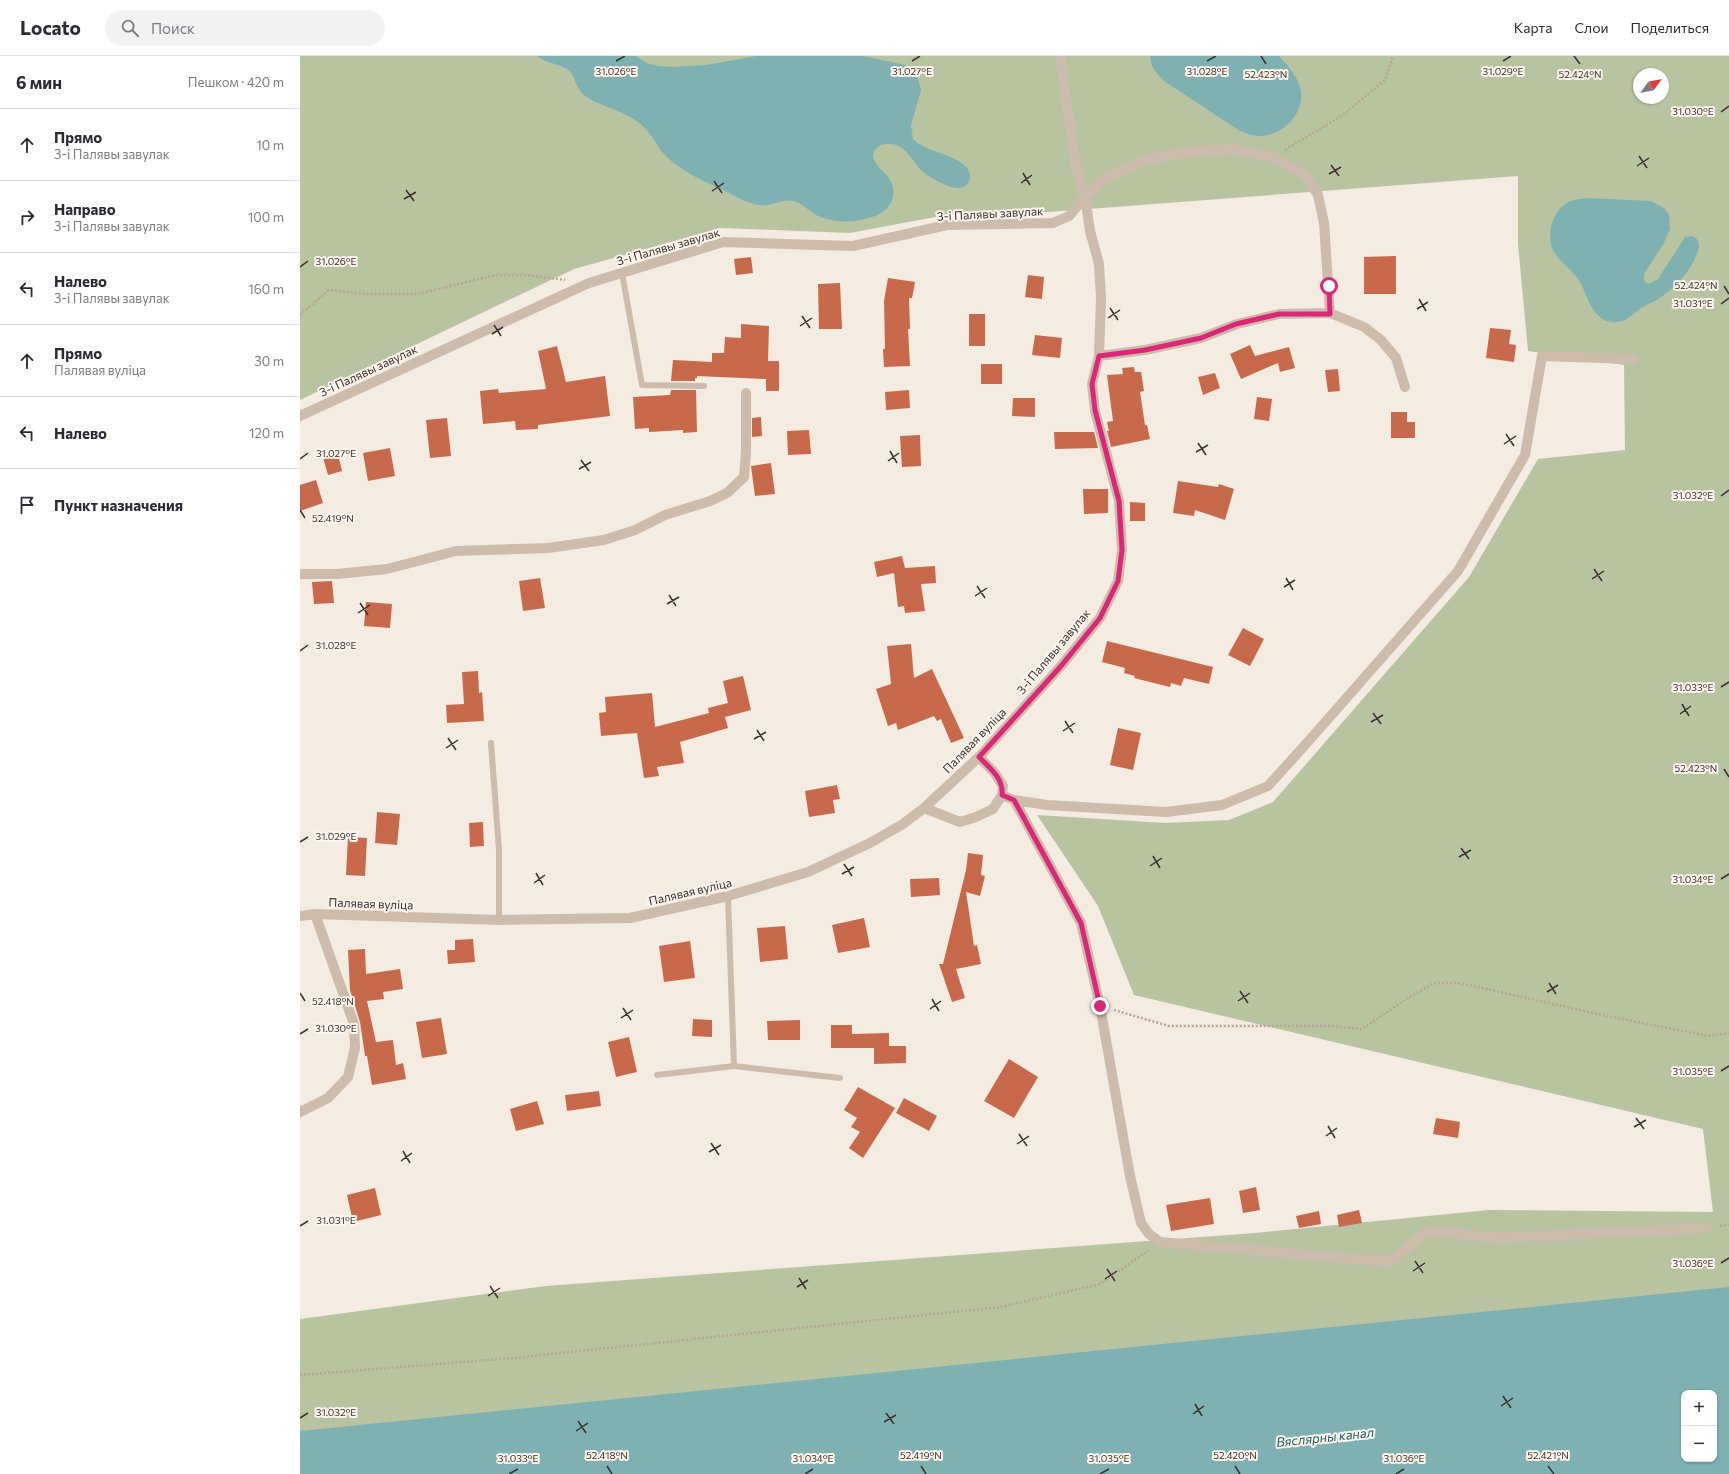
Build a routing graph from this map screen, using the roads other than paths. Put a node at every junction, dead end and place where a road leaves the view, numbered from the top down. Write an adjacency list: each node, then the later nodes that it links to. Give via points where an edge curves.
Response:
1 (1060, 56): 2 (street, via 1076,167)
2 (1085, 197): 3 (street, 3-і Палявы завулак, via 1069,216 1054,223 947,225 853,246 723,242); 4 (street, 3-і Палявы завулак, via 1106,178 1145,160 1197,151 1233,149 1272,157 1304,175 1318,195 1324,223); 5 (street, 3-і Палявы завулак, via 1090,231 1099,264)
3 (622, 273): 7 (lane, via 642,385); 10 (street, 3-і Палявы завулак, via 589,283)
4 (1330, 314): 5 (street, via 1279,314 1236,324 1201,338 1145,350); 8 (street, via 1364,327 1381,340 1396,358)
5 (1099, 356): 12 (street, 3-і Палявы завулак, via 1092,384 1095,410 1119,501 1122,550 1118,581 1100,618)
6 (1633, 359): 16 (street, via 1542,356 1525,455 1458,571 1268,786 1222,804 1166,812 1047,805)
7 (704, 386)
8 (1405, 387)
9 (746, 393): 11 (street, via 744,477 727,492 710,501 665,515 635,530 604,540 548,548 456,551 387,569 337,574)
10 (300, 416)
11 (300, 574)
12 (1023, 707): 14 (street, Палявая вуліца)
13 (491, 743): 21 (lane, via 499,850)
14 (979, 757): 15 (street, via 1003,786); 17 (street, Палявая вуліца)
15 (1002, 795): 16 (street); 17 (street, via 993,809 960,822)
16 (1014, 800): 26 (street, via 1081,923 1100,1006 1130,1176 1141,1223 1149,1234 1160,1242 1389,1262 1428,1231 1498,1238)
17 (924, 808): 18 (street, Палявая вуліца, via 903,824 870,843 808,872)
18 (728, 896): 21 (street, Палявая вуліца, via 630,918); 22 (lane)
19 (315, 914): 20 (street, Палявая вуліца); 21 (street, Палявая вуліца); 25 (street, via 354,1024 355,1048 348,1077 328,1098)
20 (300, 916)
21 (500, 920)
22 (734, 1066): 23 (lane); 24 (lane)
23 (657, 1075)
24 (840, 1078)
25 (300, 1112)
26 (1707, 1228)

